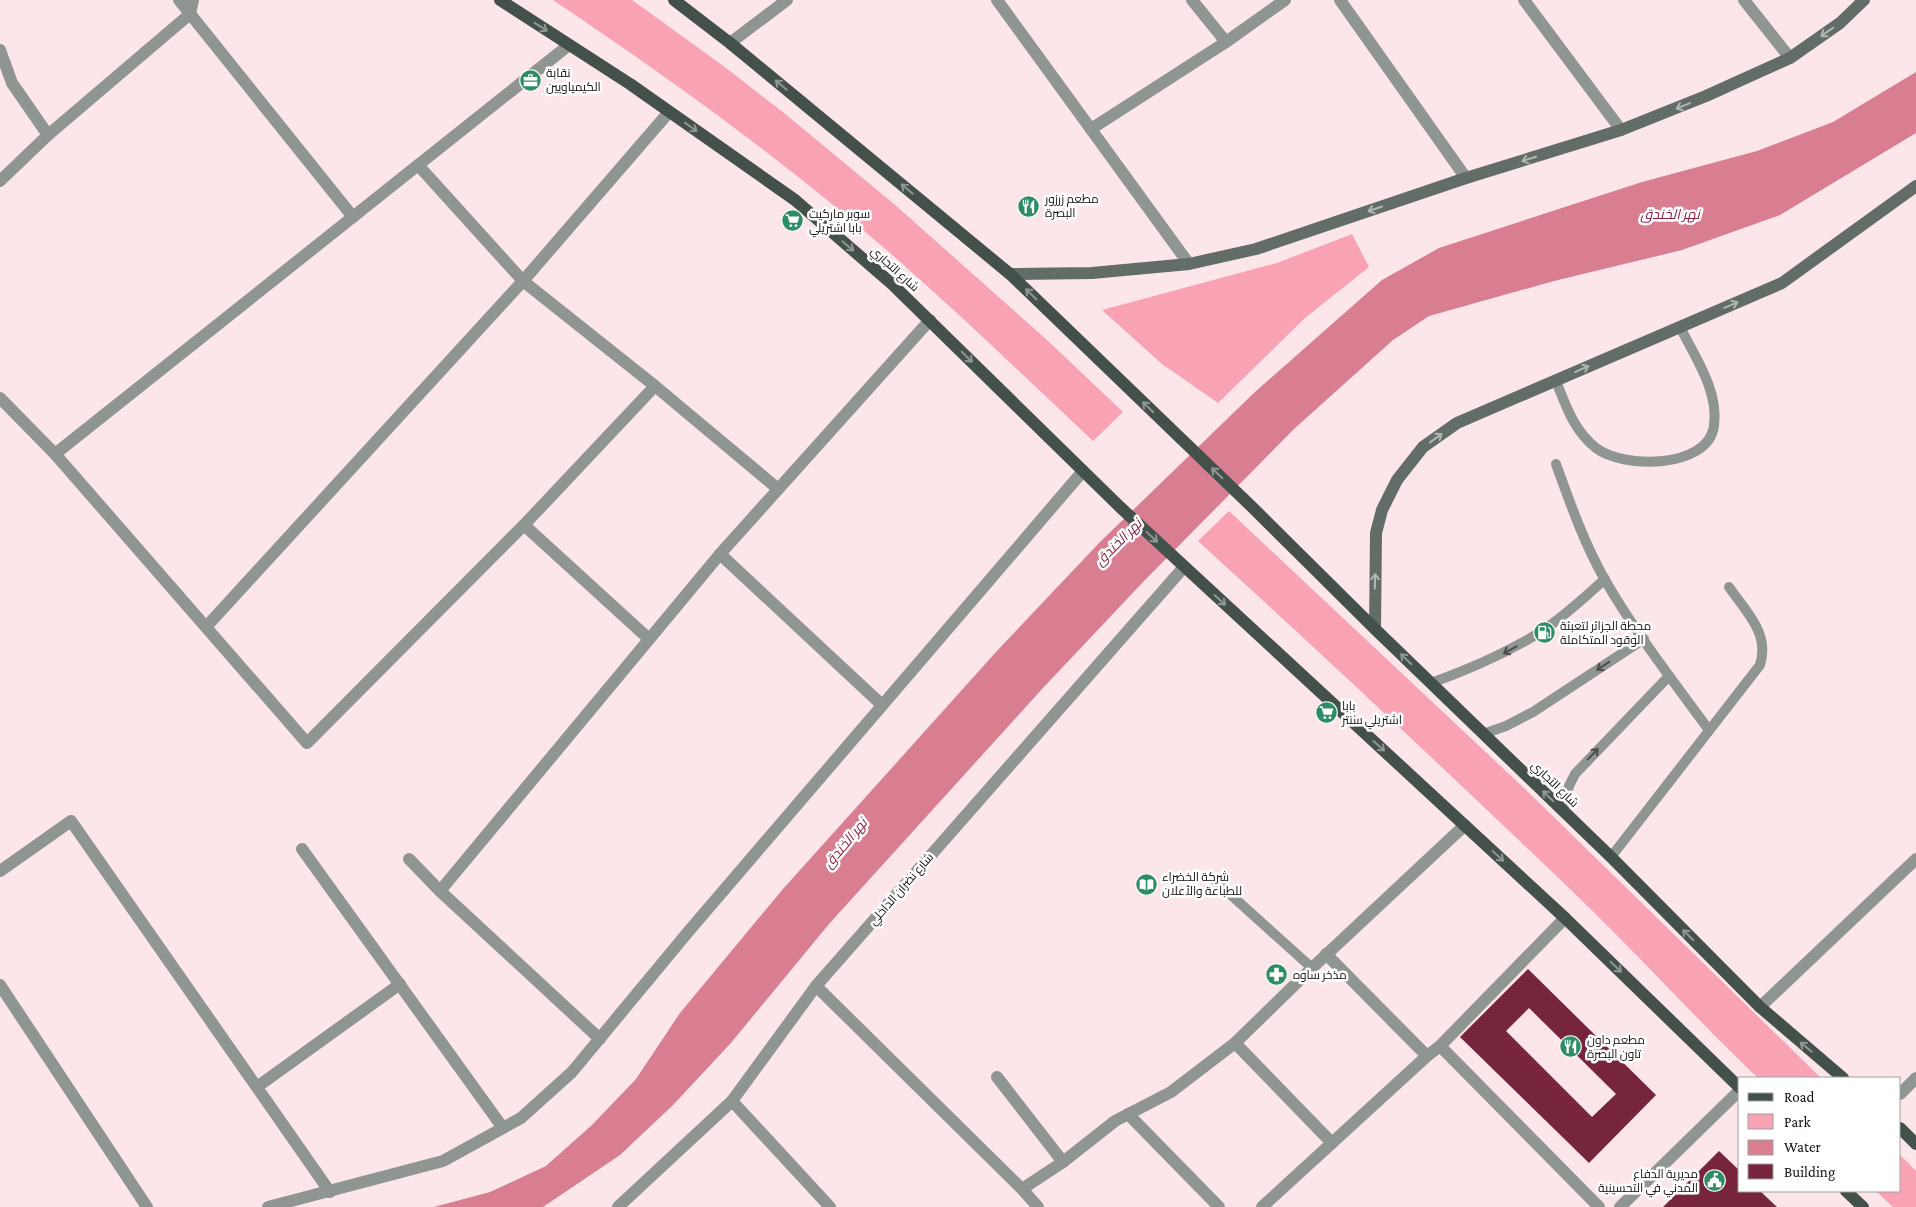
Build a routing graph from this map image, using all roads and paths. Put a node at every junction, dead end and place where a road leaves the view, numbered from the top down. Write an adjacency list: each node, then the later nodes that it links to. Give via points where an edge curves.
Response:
1 (179, 0): 13 (street)
2 (192, 0): 13 (street)
3 (500, 0): 16 (main road, شارع التجاري, one-way to 16)
4 (674, 0): 15 (main road)
5 (788, 0): 15 (street)
6 (997, 0): 20 (street)
7 (1192, 0): 14 (street)
8 (1285, 0): 14 (street)
9 (1340, 0): 24 (street)
10 (1524, 0): 21 (street)
11 (1744, 0): 18 (street)
12 (1864, 0): 18 (main road, one-way to 18, via 1840,23)
13 (190, 14): 22 (street); 27 (street)
14 (1226, 42): 20 (street)
15 (730, 43): 29 (main road, one-way to 15)
16 (570, 45): 19 (main road, شارع التجاري); 23 (street)
17 (0, 50): 22 (street, via 12,83)
18 (1790, 58): 21 (main road, one-way to 21)
19 (669, 112): 30 (street); 31 (main road, شارع التجاري, one-way to 31, via 794,200)
20 (1091, 129): 28 (street)
21 (1621, 130): 24 (main road, one-way to 24)
22 (48, 135): 25 (street)
23 (418, 165): 27 (street); 30 (street)
24 (1466, 178): 28 (main road, one-way to 28, via 1256,249)
25 (0, 181)
26 (1914, 191): 32 (main road, one-way to 26, via 1782,283)
27 (353, 217): 36 (street)
28 (1189, 264): 29 (main road, via 1092,273)
29 (1010, 274): 46 (main road, شارع التجاري, one-way to 29)
30 (523, 281): 34 (street); 45 (street)
31 (930, 320): 38 (main road, شارع التجاري, one-way to 38); 39 (street)
32 (1680, 327): 33 (main road, one-way to 32); 33 (lane, via 1710,387 1714,408 1714,427 1709,442 1695,453 1674,460 1644,461 1616,458 1598,450 1583,437 1573,421)
33 (1556, 381): 46 (main road, one-way to 33, via 1376,533 1382,510 1397,480 1423,447 1457,422)
34 (654, 386): 39 (street); 40 (street)
35 (0, 398): 36 (street)
36 (55, 454): 45 (street)
37 (1556, 464): 43 (lane)
38 (1083, 471): 42 (main road, شارع التجاري, one-way to 42); 51 (street)
39 (777, 488): 41 (street)
40 (524, 525): 45 (street, via 307,743); 47 (street)
41 (720, 554): 47 (street); 51 (street)
42 (1184, 567): 55 (main road, one-way to 55); 68 (street, شارع نضران الداخلي)
43 (1604, 579): 48 (lane); 50 (lane, one-way to 50, via 1575,606 1535,635 1471,668)
44 (1729, 587): 52 (lane, via 1759,631 1763,656 1760,665)
45 (206, 627)
46 (1375, 629): 50 (main road, شارع التجاري, one-way to 46)
47 (649, 639): 62 (street)
48 (1644, 639): 49 (lane); 53 (lane, one-way to 53, via 1533,712)
49 (1669, 676): 52 (lane); 54 (lane, one-way to 49, via 1567,792 1576,774)
50 (1431, 683): 53 (main road, شارع التجاري)
51 (882, 705): 70 (street)
52 (1709, 730): 57 (lane)
53 (1483, 734): 54 (main road, شارع التجاري, one-way to 53)
54 (1563, 811): 57 (main road, شارع التجاري)
55 (1465, 825): 63 (main road, one-way to 63); 64 (street)
56 (302, 848): 66 (street)
57 (1611, 857): 69 (main road, شارع التجاري, one-way to 57)
58 (409, 859): 62 (street)
59 (1916, 859): 69 (street)
60 (0, 871): 77 (street, via 71,821)
61 (1210, 876): 65 (lane)
62 (440, 891): 70 (street)
63 (1565, 918): 72 (street); 78 (main road, one-way to 78)
64 (1326, 954): 65 (street); 73 (street)
65 (1312, 968): 71 (street)
66 (400, 984): 77 (street); 83 (street)
67 (0, 986): 91 (street)
68 (816, 986): 81 (street, شارع نضران الداخلي); 88 (street)
69 (1760, 1007): 75 (main road, شارع التجاري, one-way to 69)
70 (600, 1039): 83 (street, via 572,1072 520,1118)
71 (1235, 1043): 82 (street, via 1171,1092); 85 (street)
72 (1440, 1046): 73 (street); 98 (street)
73 (1427, 1056): 85 (street)
74 (997, 1077): 87 (street)
75 (1842, 1077)
76 (1916, 1078): 80 (street)
77 (257, 1086): 89 (street)
78 (1738, 1087)
79 (1738, 1091): 99 (street)
80 (1901, 1093)
81 (732, 1101): 93 (street, شارع نضران الداخلي); 94 (street)
82 (1128, 1114): 87 (street); 96 (street)
83 (503, 1128): 89 (street, via 442,1161)
84 (1901, 1129): 86 (main road)
85 (1332, 1143): 97 (street)
86 (1916, 1144)
87 (1062, 1162): 88 (street)
88 (1022, 1189): 95 (street)
89 (330, 1192): 92 (street)
90 (1847, 1192): 100 (main road)
91 (147, 1207)
92 (268, 1207)
93 (618, 1207)
94 (830, 1207)
95 (1038, 1207)
96 (1219, 1207)
97 (1262, 1207)
98 (1599, 1207)
99 (1620, 1207)
100 (1863, 1207)

